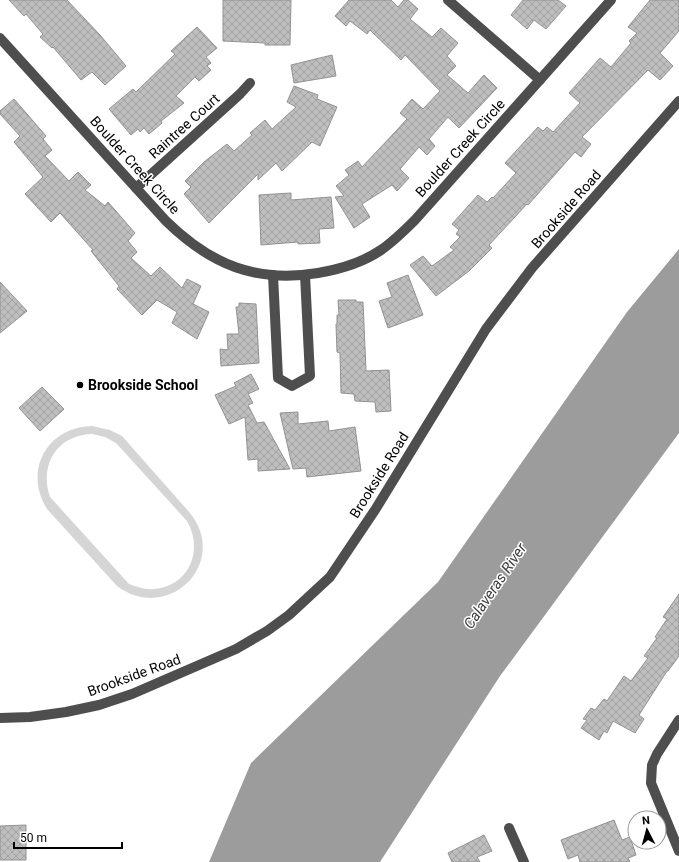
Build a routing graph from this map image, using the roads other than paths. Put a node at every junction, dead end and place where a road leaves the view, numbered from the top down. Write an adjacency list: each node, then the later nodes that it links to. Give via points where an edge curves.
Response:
1 (448, 0): 4 (street)
2 (611, 0): 4 (street, Boulder Creek Circle)
3 (0, 38): 7 (street, Boulder Creek Circle)
4 (540, 80): 9 (street, Boulder Creek Circle, via 395,239 367,258 344,268)
5 (250, 83): 7 (street, Raintree Court)
6 (679, 101): 10 (street, Brookside Road, via 510,296 486,329 330,577 308,598 267,631 236,649 132,694 66,712)
7 (136, 188): 8 (street, Boulder Creek Circle, via 181,236 208,255 251,272)
8 (273, 275): 9 (street, Boulder Creek Circle); 9 (street, via 278,378 292,386 310,376)
9 (305, 275)
10 (0, 718)
11 (679, 720): 13 (street, via 657,754 652,766 651,783)
12 (509, 828): 14 (street)
13 (679, 851)
14 (524, 862)

